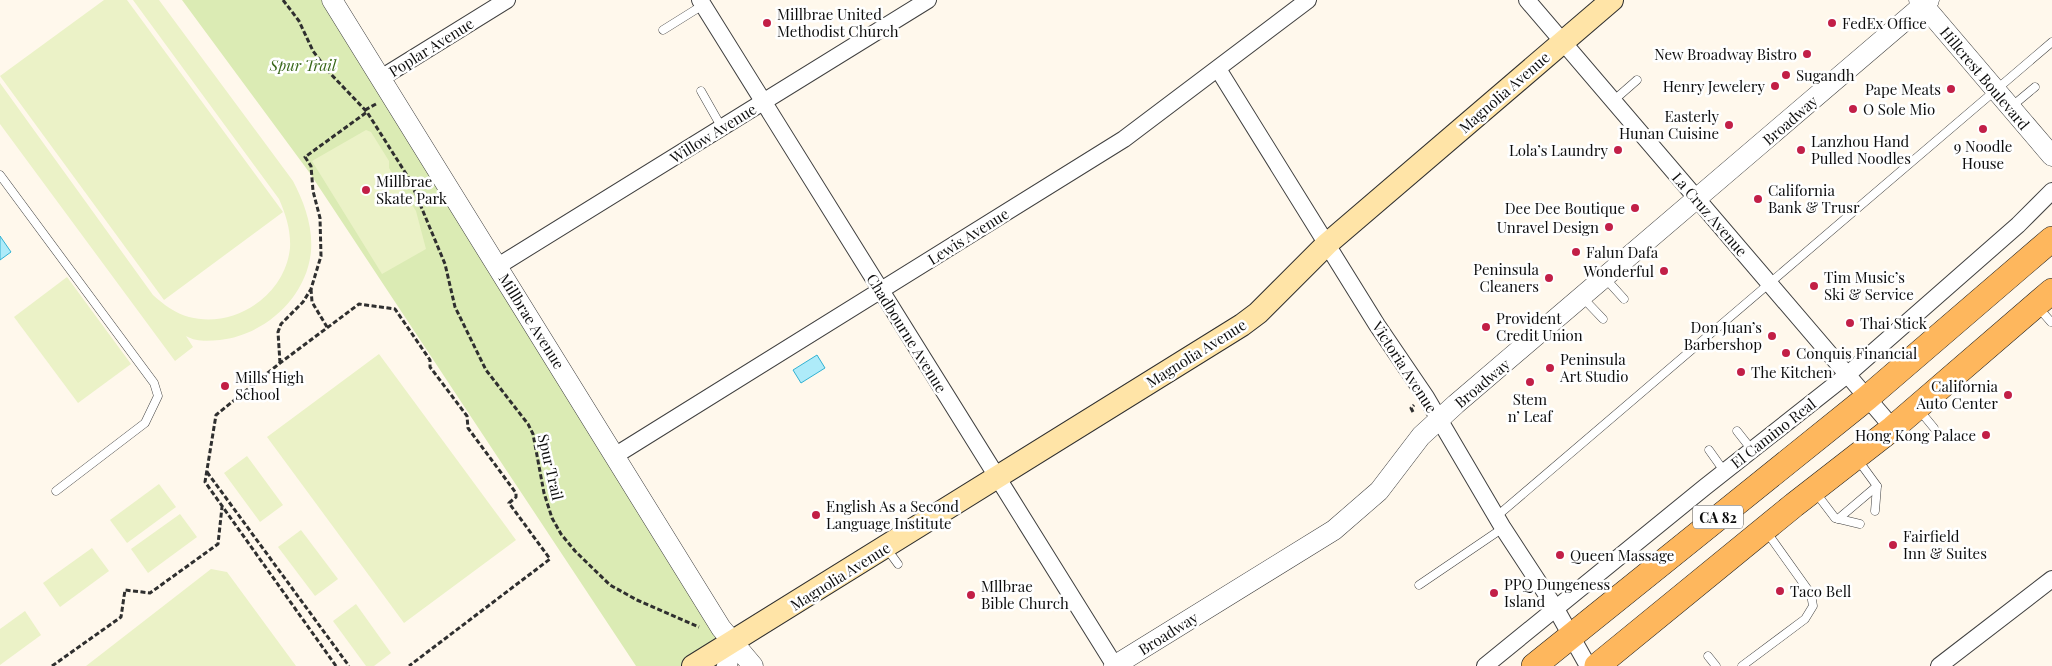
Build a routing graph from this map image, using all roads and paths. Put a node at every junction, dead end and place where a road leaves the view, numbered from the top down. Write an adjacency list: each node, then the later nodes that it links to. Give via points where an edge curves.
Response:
1 (283, 0): 23 (path, Spur Trail, via 327,70)
2 (332, 0): 14 (street, Millbrae Avenue)
3 (507, 0): 14 (street, Poplar Avenue)
4 (928, 0): 20 (street, Willow Avenue)
5 (1308, 0): 13 (street, Lewis Avenue)
6 (1527, 0): 11 (street, La Cruz Avenue)
7 (1612, 0): 11 (main road, Magnolia Avenue)
8 (1924, 2): 18 (street, Hillcrest Boulevard); 28 (street, Broadway)
9 (701, 3): 10 (lane); 20 (street, Chadbourne Avenue)
10 (664, 30)
11 (1563, 42): 19 (street, La Cruz Avenue); 30 (main road, Magnolia Avenue)
12 (2052, 42): 18 (lane)
13 (1218, 69): 30 (street, Victoria Avenue); 35 (street, Lewis Avenue, via 1124,139)
14 (381, 78): 31 (street, Millbrae Avenue)
15 (1637, 80): 19 (lane)
16 (2036, 87): 22 (lane)
17 (701, 90): 24 (lane)
18 (1996, 90): 22 (street, Hillcrest Boulevard); 33 (lane)
19 (1614, 101): 28 (street, La Cruz Avenue)
20 (763, 102): 24 (street, Willow Avenue); 35 (street, Chadbourne Avenue)
21 (376, 103): 23 (path)
22 (2011, 108): 25 (street, Hillcrest Boulevard)
23 (366, 111): 34 (path, via 305,157 311,166 322,238 319,264); 69 (path, Spur Trail, via 410,180 445,264 455,307 486,370 534,434 544,493 561,534 610,585)
24 (722, 128): 31 (street, Willow Avenue)
25 (2052, 156)
26 (0, 175): 58 (lane, via 154,383 158,396 145,423)
27 (2052, 191): 42 (street, El Camino Real, via 2018,225)
28 (1698, 199): 32 (street, Broadway); 33 (street, La Cruz Avenue)
29 (2052, 239): 43 (main road, El Camino Real / CA 82)
30 (1327, 244): 45 (street, Victoria Avenue); 55 (main road, Magnolia Avenue, via 1242,325)
31 (498, 266): 51 (street, Millbrae Avenue)
32 (1605, 278): 36 (street, Broadway); 37 (lane)
33 (1769, 283): 42 (street, La Cruz Avenue); 62 (lane, via 1654,381)
34 (311, 289): 40 (path, via 312,302); 41 (path, via 278,332)
35 (881, 290): 51 (street, Lewis Avenue); 55 (street, Chadbourne Avenue)
36 (1583, 298): 39 (lane); 45 (street, Broadway)
37 (1624, 299)
38 (2046, 306): 44 (main road, CA 82)
39 (1603, 319)
40 (327, 327): 41 (path); 74 (path, via 360,304 394,309 430,360 430,367 467,416 468,428 516,493 509,503 550,559)
41 (280, 363): 53 (path, via 216,415)
42 (1847, 375): 43 (street, La Cruz Avenue); 50 (street, El Camino Real)
43 (1867, 398): 46 (street, La Cruz Avenue); 68 (main road, El Camino Real / CA 82)
44 (1917, 408): 46 (main road, CA 82); 47 (lane)
45 (1439, 420): 62 (street, Victoria Avenue); 78 (street, Broadway, via 1421,436 1379,491 1334,530)
46 (1893, 428): 52 (main road, CA 82)
47 (1934, 428)
48 (1737, 431): 50 (lane)
49 (1709, 450): 54 (lane)
50 (1752, 450): 54 (street, El Camino Real)
51 (616, 455): 69 (street, Millbrae Avenue)
52 (1856, 457): 56 (lane); 57 (main road, CA 82)
53 (207, 472): 59 (path, via 205,482); 73 (path)
54 (1724, 472): 67 (street, El Camino Real)
55 (998, 478): 69 (main road, Magnolia Avenue, via 892,556); 78 (street, Chadbourne Avenue)
56 (1877, 486): 60 (lane); 61 (lane)
57 (1813, 490): 61 (lane); 64 (main road, CA 82)
58 (56, 491)
59 (222, 507): 71 (path, via 218,544 150,593 126,590 121,617); 72 (path)
60 (1875, 512)
61 (1838, 519): 63 (lane)
62 (1500, 522): 66 (lane); 67 (street, Victoria Avenue)
63 (1860, 524)
64 (1764, 529): 82 (main road, CA 82); 84 (lane, via 1811,594 1813,606 1805,619)
65 (2052, 579): 85 (street)
66 (1419, 585)
67 (1556, 609): 68 (street, Victoria Avenue); 79 (street, El Camino Real)
68 (1570, 636): 80 (main road, El Camino Real / CA 82); 81 (street, Victoria Avenue)
69 (731, 642): 75 (main road, Magnolia Avenue); 76 (street); 77 (street, Millbrae Avenue)
70 (1708, 656): 83 (lane)
71 (52, 666)
72 (336, 666)
73 (349, 666)
74 (408, 666)
75 (693, 666)
76 (727, 666)
77 (753, 666)
78 (1114, 666)
79 (1485, 666)
80 (1534, 666)
81 (1588, 666)
82 (1597, 666)
83 (1716, 666)
84 (1742, 666)
85 (1939, 666)

